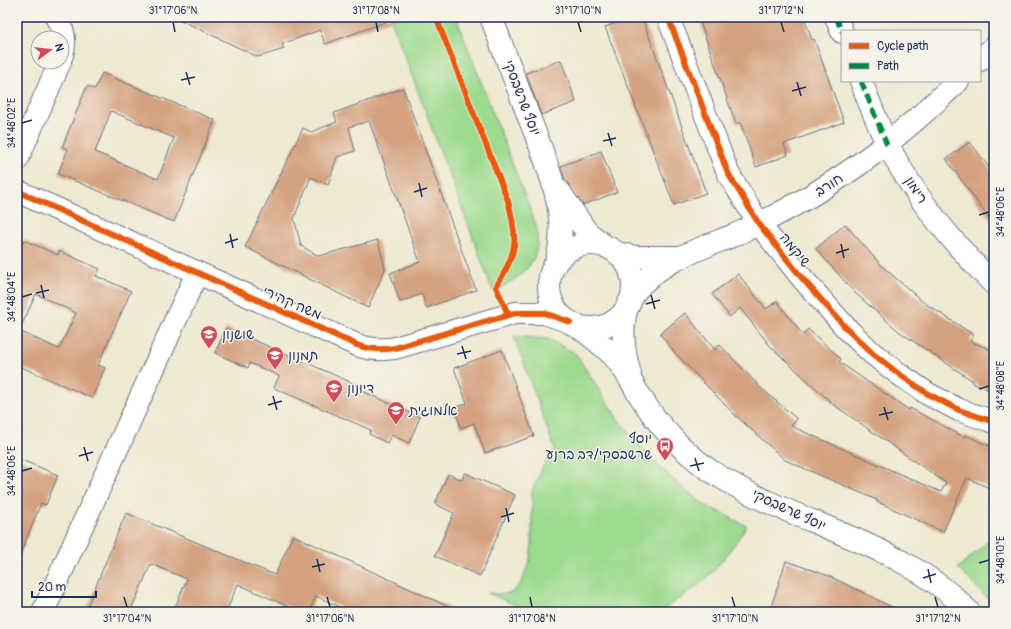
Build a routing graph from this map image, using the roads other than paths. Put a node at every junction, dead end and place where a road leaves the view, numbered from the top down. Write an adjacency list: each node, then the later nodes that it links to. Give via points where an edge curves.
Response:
1 (56, 17): 5 (street)
2 (668, 17): 16 (street, שיקמה, via 728,174)
3 (836, 17): 6 (street)
4 (498, 19): 14 (street, יוסף שרשבסקי)
5 (62, 30)
6 (841, 30)
7 (994, 47): 8 (street)
8 (981, 59)
9 (56, 70): 13 (street)
10 (861, 82): 12 (street, רימון)
11 (957, 82): 12 (street, חורב)
12 (887, 145): 16 (street, חורב, via 843,177); 21 (street, רימון, via 930,210 976,267)
13 (17, 160)
14 (553, 180): 17 (street, יוסף שרשבסקי, via 580,224 592,237); 19 (street, יוסף שרשבסקי, via 561,236 559,254)
15 (17, 192): 20 (street, משה קהירי)
16 (759, 224): 18 (street, חורב); 26 (street, שיקמה, via 824,304 872,353 928,394 959,410)
17 (611, 250): 18 (street, חורב, via 636,258); 19 (street, via 587,244 574,248 563,255); 22 (street, via 626,263 631,275)
18 (678, 257): 22 (street, חורב, via 648,277)
19 (553, 271): 23 (street, משה קהירי, via 537,296); 24 (street, via 550,290 553,303 560,314)
20 (197, 273): 23 (street, משה קהירי, via 370,349 395,348); 27 (street)
21 (994, 284)
22 (631, 298): 24 (street, via 623,312 608,324 595,327); 25 (street, יוסף שרשבסקי, via 624,318 623,332 624,352)
23 (508, 314): 24 (street, משה קהירי, via 544,313)
24 (573, 323): 25 (street, יוסף שרשבסקי, via 612,354)
25 (631, 381): 28 (street, יוסף שרשבסקי, via 652,414 673,439 695,459 738,487 919,572)
26 (994, 422)
27 (43, 612)
28 (969, 612)

